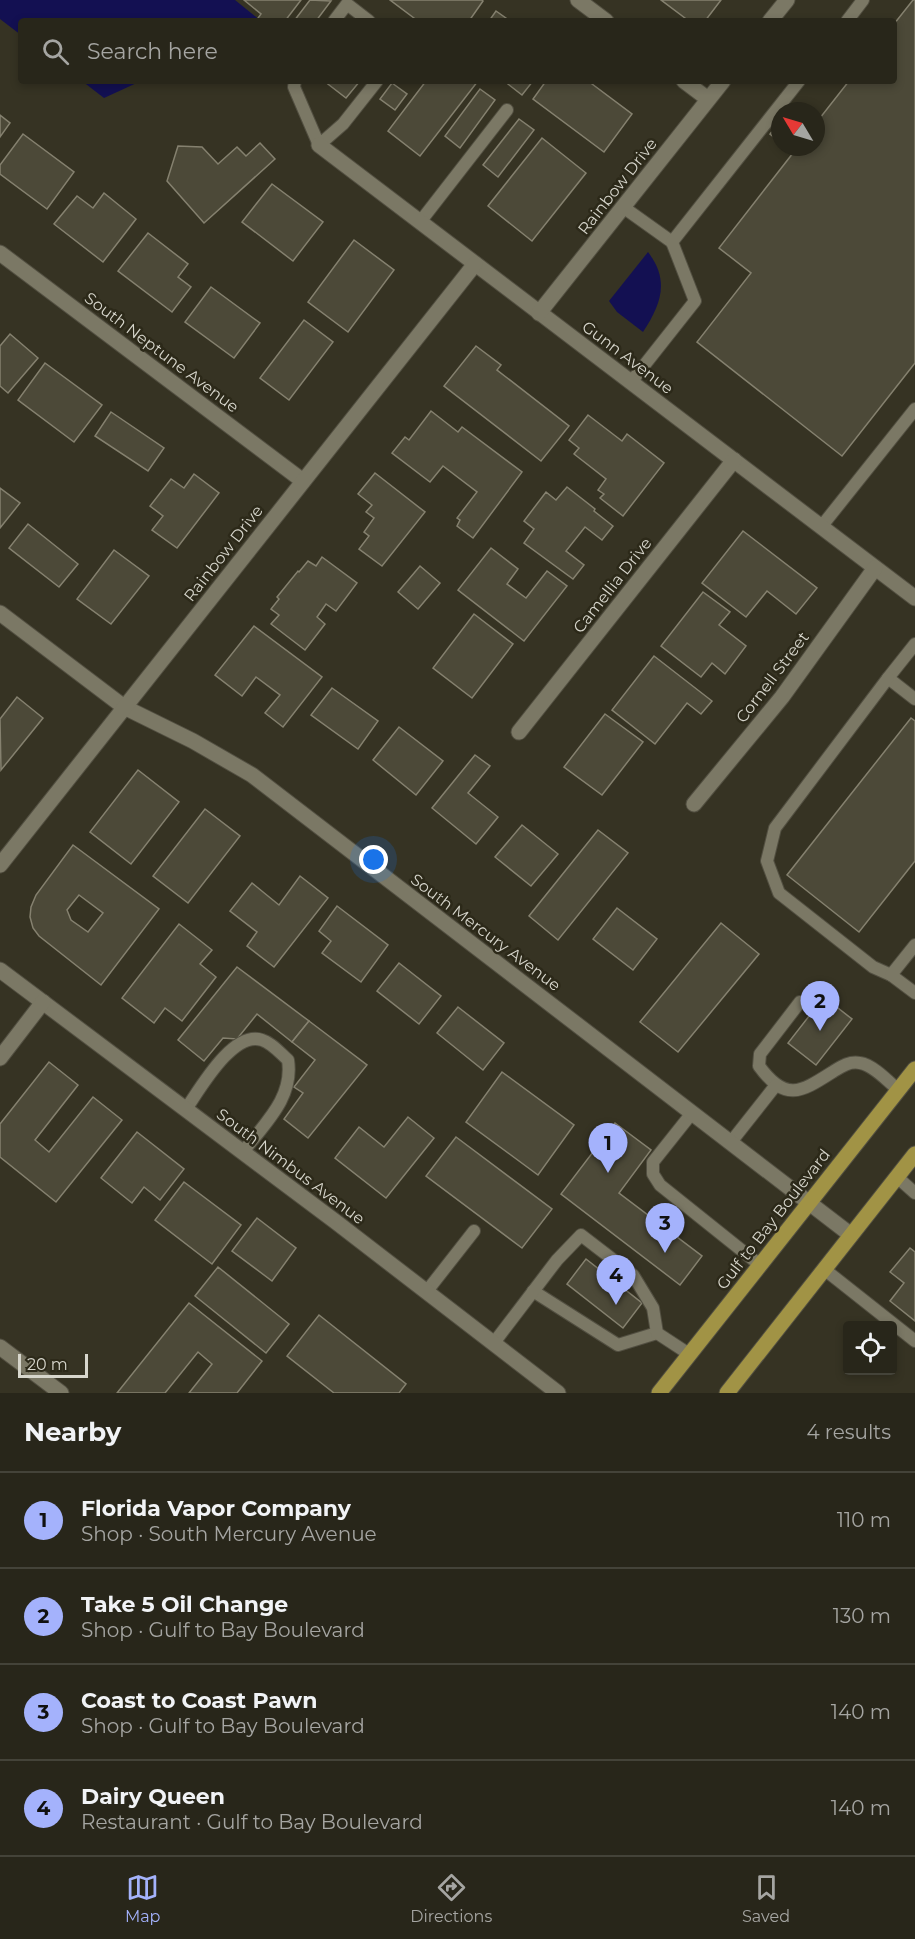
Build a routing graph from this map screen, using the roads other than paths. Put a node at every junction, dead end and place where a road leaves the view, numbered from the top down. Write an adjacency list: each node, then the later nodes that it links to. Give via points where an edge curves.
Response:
1 (579, 0): 6 (street)
2 (787, 0): 7 (street)
3 (863, 0): 8 (lane)
4 (336, 18): 5 (lane, via 347,4)
5 (365, 18)
6 (602, 18)
7 (772, 18)
8 (849, 18)
9 (294, 84): 16 (lane)
10 (374, 84): 16 (lane, via 343,124)
11 (688, 84): 14 (street)
12 (720, 84): 14 (street, Rainbow Drive)
13 (797, 84): 19 (lane)
14 (708, 99): 17 (street, Rainbow Drive)
15 (507, 110): 18 (lane)
16 (319, 145): 18 (street, Gunn Avenue)
17 (623, 207): 19 (lane); 22 (street, Rainbow Drive)
18 (420, 222): 21 (street, Gunn Avenue)
19 (672, 243): 23 (lane, via 695,302)
20 (0, 253): 26 (street, South Neptune Avenue)
21 (475, 264): 22 (street, Gunn Avenue); 26 (street, Rainbow Drive)
22 (539, 313): 23 (street, Gunn Avenue)
23 (631, 382): 25 (street, Gunn Avenue)
24 (915, 409): 27 (lane)
25 (734, 460): 27 (street, Gunn Avenue); 35 (street, Camellia Drive)
26 (303, 481): 34 (street, Rainbow Drive)
27 (821, 527): 28 (street, Gunn Avenue)
28 (875, 568): 29 (street, Gunn Avenue); 36 (street, Cornell Street, via 782,697)
29 (915, 598)
30 (0, 613): 34 (street, South Mercury Avenue)
31 (915, 644): 32 (lane)
32 (888, 678): 33 (lane); 40 (lane, via 775,828 767,861 779,893 873,967)
33 (915, 699)
34 (124, 707): 37 (street, Rainbow Drive); 49 (street, South Mercury Avenue, via 252,775)
35 (519, 732)
36 (694, 804)
37 (0, 865)
38 (915, 945): 40 (lane)
39 (0, 970): 42 (street, South Nimbus Avenue)
40 (891, 975): 41 (lane)
41 (915, 993)
42 (43, 1002): 44 (street); 48 (street, South Nimbus Avenue)
43 (800, 1002): 46 (lane, via 760,1054 759,1066)
44 (0, 1058)
45 (915, 1069): 47 (main road, Gulf to Bay Boulevard)
46 (776, 1085): 47 (lane, via 797,1091 848,1063 858,1062); 50 (lane)
47 (898, 1090): 55 (main road, Gulf to Bay Boulevard)
48 (186, 1109): 51 (street, South Nimbus Avenue); 51 (lane, via 227,1053 250,1039 267,1042 288,1060 289,1085 284,1098)
49 (692, 1113): 50 (street, South Mercury Avenue); 58 (lane, via 653,1162 653,1174 660,1185)
50 (731, 1142): 55 (street, South Mercury Avenue)
51 (243, 1152): 60 (street, South Nimbus Avenue)
52 (915, 1154): 53 (main road)
53 (897, 1177): 54 (lane); 57 (main road)
54 (915, 1193)
55 (809, 1202): 57 (street, South Mercury Avenue); 58 (main road, Gulf to Bay Boulevard)
56 (474, 1231): 60 (lane)
57 (851, 1234): 59 (main road)
58 (760, 1264): 66 (main road, Gulf to Bay Boulevard)
59 (824, 1269): 63 (lane); 70 (main road)
60 (427, 1291): 64 (street, South Nimbus Avenue)
61 (533, 1291): 62 (lane, via 618,1345); 62 (lane, via 581,1235 633,1275 654,1308); 64 (lane)
62 (657, 1333): 66 (lane)
63 (915, 1341)
64 (493, 1344): 68 (street, South Nimbus Avenue)
65 (0, 1347): 67 (street)
66 (689, 1354): 69 (main road, Gulf to Bay Boulevard)
67 (61, 1393)
68 (558, 1393)
69 (659, 1393)
70 (727, 1393)

